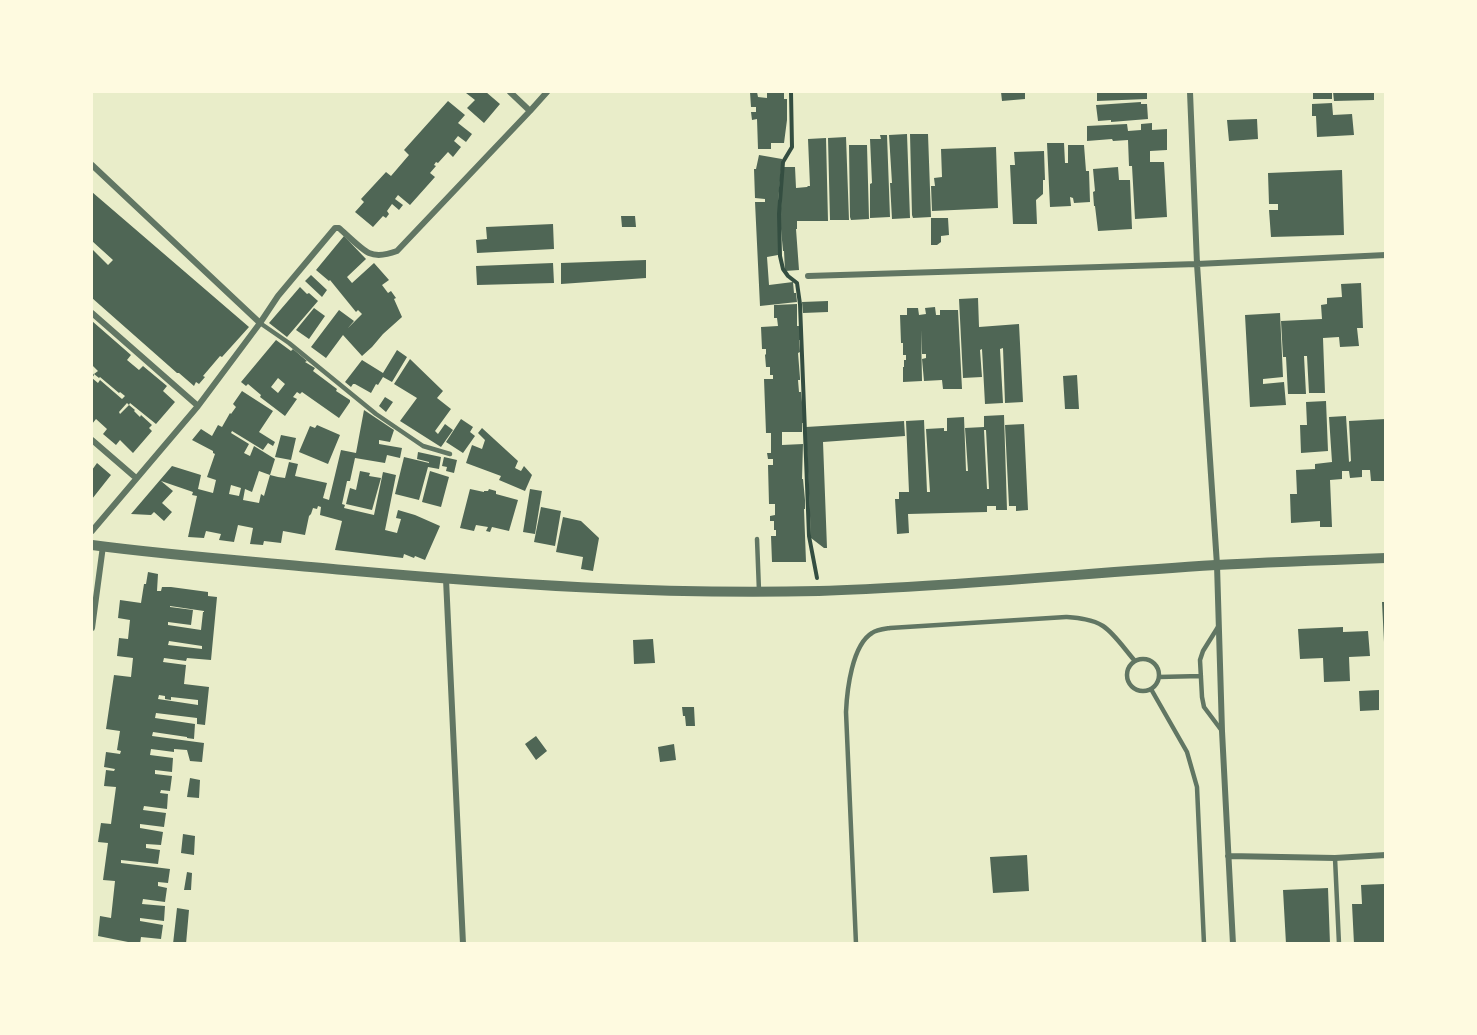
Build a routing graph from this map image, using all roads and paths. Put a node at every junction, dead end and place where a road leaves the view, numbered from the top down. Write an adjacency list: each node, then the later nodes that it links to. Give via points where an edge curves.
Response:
1 (510, 92): 5 (street)
2 (547, 92): 5 (street)
3 (791, 92): 23 (path, via 792,147 783,162 780,256 783,269 797,283 800,304 809,536)
4 (1190, 92): 8 (street)
5 (530, 111): 11 (street, via 397,251 369,253 335,228)
6 (92, 165): 11 (street)
7 (1386, 255): 8 (street)
8 (1197, 264): 9 (street); 20 (street)
9 (808, 276)
10 (92, 313): 12 (street)
11 (260, 323): 12 (street); 14 (lane, via 376,414 423,446)
12 (198, 406): 15 (street)
13 (92, 440): 15 (street)
14 (450, 454)
15 (136, 478): 16 (street)
16 (92, 531)
17 (757, 539): 22 (lane)
18 (97, 546): 21 (street); 25 (street)
19 (1386, 558): 20 (street)
20 (1217, 565): 23 (street); 24 (street)
21 (446, 579): 22 (street, via 581,588); 34 (street)
22 (759, 591): 23 (street)
23 (819, 591)
24 (1219, 624): 27 (lane, via 1203,651); 30 (street)
25 (92, 628)
26 (1135, 661): 28 (lane, via 1149,660 1155,664); 29 (lane, via 1127,673 1131,686 1144,692); 35 (lane, via 1105,627 1081,618 890,628 873,632 863,641 846,698)
27 (1201, 676): 28 (lane); 30 (lane, via 1204,706)
28 (1159, 677): 29 (lane)
29 (1151, 689): 36 (lane, via 1187,752 1197,787)
30 (1222, 731): 32 (street)
31 (1386, 855): 33 (street)
32 (1228, 856): 33 (street); 37 (street)
33 (1335, 858): 38 (lane)
34 (463, 944)
35 (856, 944)
36 (1204, 944)
37 (1233, 944)
38 (1339, 944)

